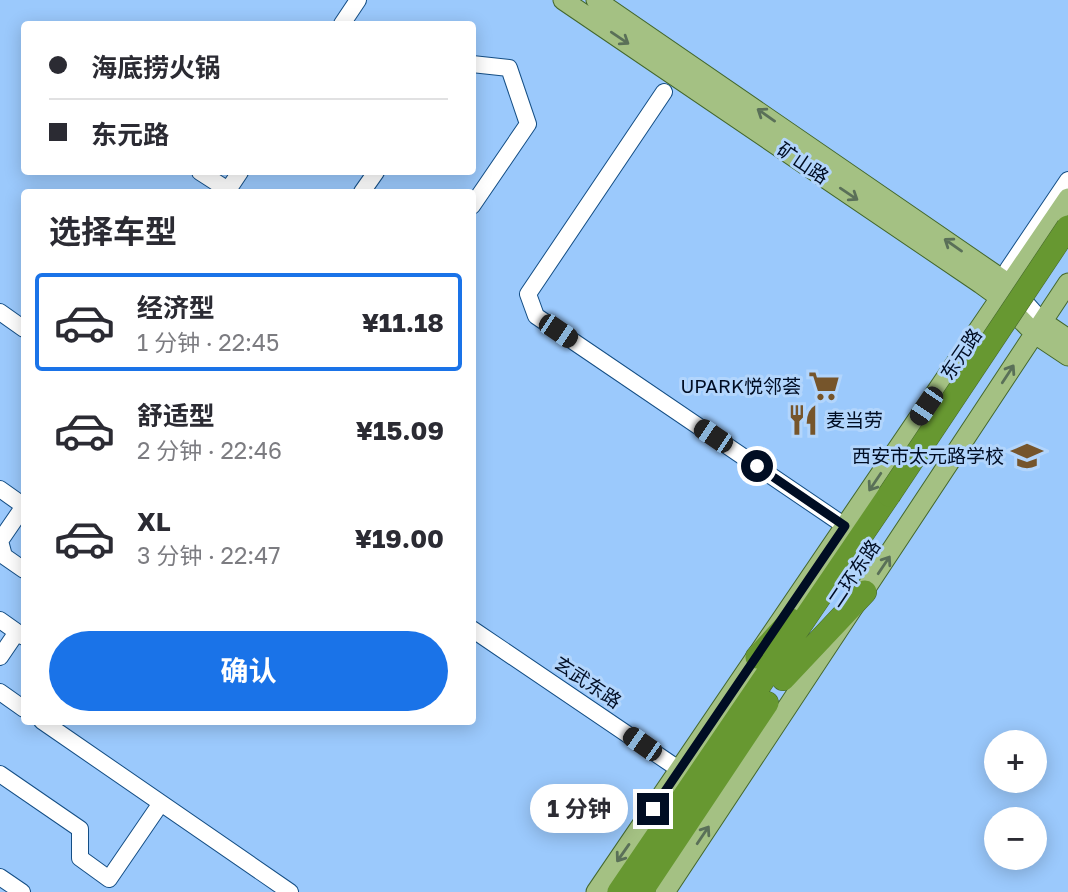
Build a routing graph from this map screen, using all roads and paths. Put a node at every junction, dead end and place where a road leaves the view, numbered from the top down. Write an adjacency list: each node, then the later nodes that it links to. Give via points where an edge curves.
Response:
1 (358, 0): 4 (street)
2 (564, 0): 15 (main road, 矿山路, one-way to 15)
3 (596, 0): 15 (main road, 矿山路, one-way to 3)
4 (344, 21)
5 (476, 64): 11 (street, via 509,68 528,124)
6 (664, 92): 25 (street, via 528,294 536,316)
7 (205, 175): 9 (street)
8 (1068, 180): 15 (street, via 1008,269)
9 (226, 189)
10 (1068, 198): 15 (main road, 东元路)
11 (476, 200)
12 (1068, 227): 22 (highway, 二环东路, bridge)
13 (1068, 253): 22 (highway, 二环东路)
14 (1068, 283): 18 (main road)
15 (1004, 290): 18 (main road, 矿山路); 25 (main road, 东元路, one-way to 25)
16 (0, 312): 17 (street)
17 (21, 327)
18 (1039, 328): 19 (main road); 20 (main road); 28 (main road, one-way to 18)
19 (1068, 339)
20 (1068, 356)
21 (0, 489): 23 (street)
22 (894, 500): 27 (highway); 34 (highway, 二环东路)
23 (21, 504)
24 (21, 510): 26 (street, via 0,541 4,556)
25 (845, 526): 33 (main road, 东元路)
26 (21, 568)
27 (839, 569): 33 (highway); 45 (highway)
28 (865, 592): 34 (highway); 47 (main road, one-way to 28)
29 (0, 620): 31 (street)
30 (476, 632): 38 (street, 玄武东路)
31 (21, 634): 32 (street)
32 (0, 657)
33 (757, 657): 38 (main road, 东元路)
34 (783, 679): 46 (highway, 二环东路)
35 (0, 692): 36 (street)
36 (21, 707)
37 (48, 725): 40 (street)
38 (680, 770): 44 (main road, 东元路, one-way to 44)
39 (0, 774): 40 (street, via 80,830 80,858 109,878)
40 (161, 803): 43 (street)
41 (0, 877): 42 (street)
42 (23, 892)
43 (290, 892)
44 (596, 892)
45 (619, 892)
46 (641, 892)
47 (665, 892)

